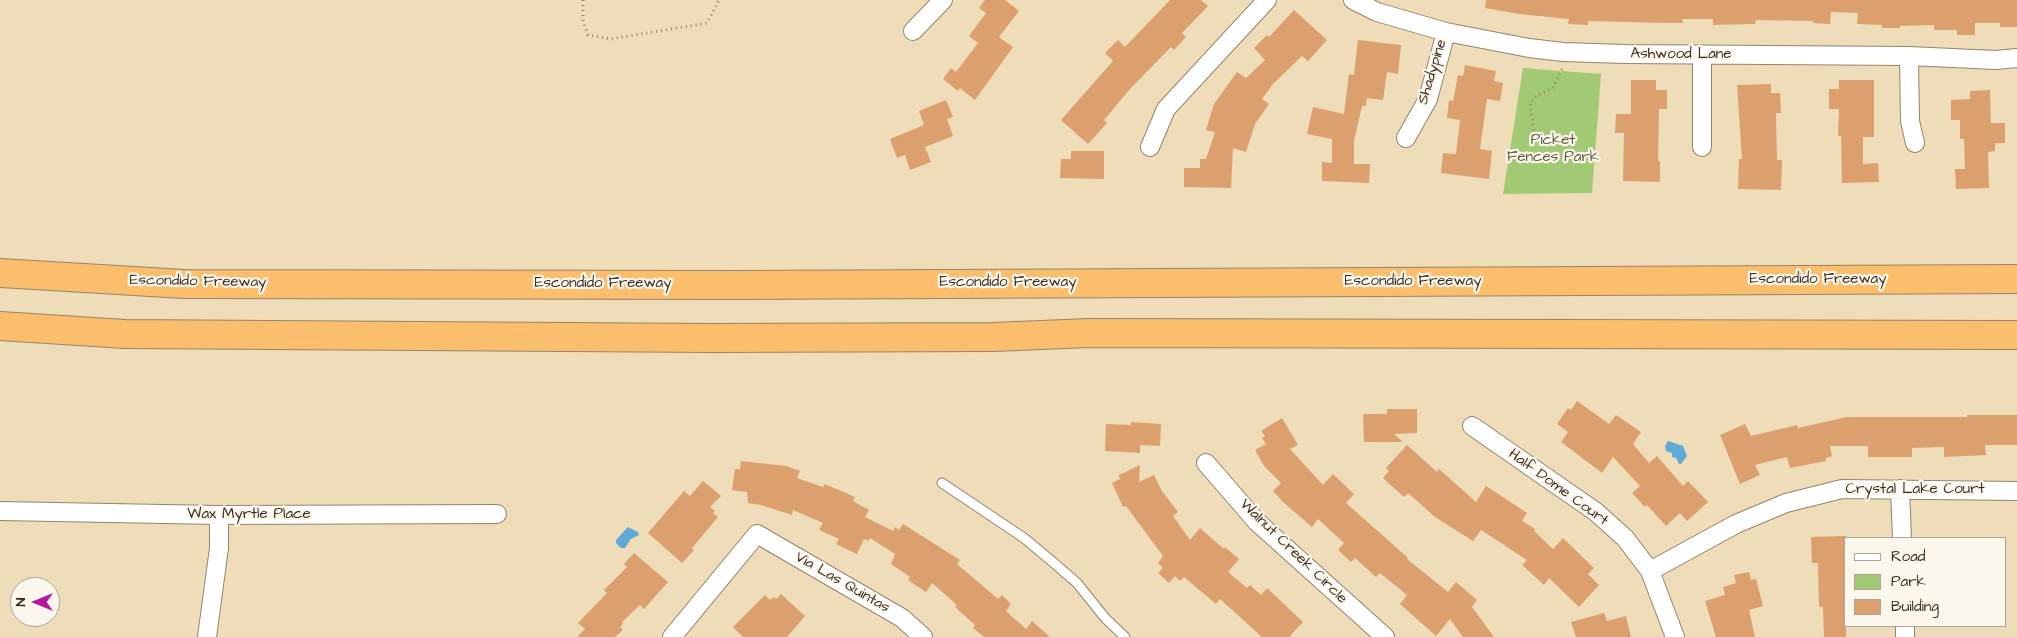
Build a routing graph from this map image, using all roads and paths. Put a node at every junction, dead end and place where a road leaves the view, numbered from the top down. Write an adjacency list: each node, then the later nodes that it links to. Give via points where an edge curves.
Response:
1 (583, 0): 2 (path, via 588,35 610,39 707,23)
2 (719, 0)
3 (943, 0): 6 (street)
4 (1267, 0): 15 (street, via 1166,109)
5 (1353, 0): 7 (street, Ashwood Lane, via 1376,12)
6 (913, 31)
7 (1446, 32): 8 (street, Ashwood Lane); 13 (street, Shadypine, via 1428,99)
8 (1564, 52): 9 (street, Ashwood Lane); 12 (path, via 1563,69 1557,83 1536,96 1530,107)
9 (1702, 55): 10 (street, Ashwood Lane); 16 (street)
10 (1910, 56): 11 (street, Ashwood Lane); 14 (street, via 1910,121)
11 (2017, 58)
12 (1534, 130)
13 (1406, 138)
14 (1915, 143)
15 (1150, 147)
16 (1702, 147)
17 (0, 272): 18 (highway, Escondido Freeway, via 184,284 735,285)
18 (2017, 278)
19 (0, 326): 20 (highway, via 125,334 712,338 993,337 1089,333)
20 (2017, 335)
21 (1472, 426): 30 (street, Half Dome Court, via 1596,512 1625,538)
22 (1206, 463): 35 (street, Walnut Creek Circle, via 1257,522)
23 (942, 483): 34 (lane, via 1024,538 1054,563 1077,583)
24 (1900, 489): 25 (street, Crystal Lake Court); 29 (street); 30 (street, Crystal Lake Court, via 1842,489 1786,502 1736,524)
25 (2017, 491)
26 (0, 511): 28 (street, Wax Myrtle Place)
27 (497, 514): 28 (street, Wax Myrtle Place)
28 (219, 515): 31 (street, via 219,548)
29 (1902, 537)
30 (1650, 571): 36 (street, Half Dome Court)
31 (208, 637)
32 (672, 637): 33 (street, Via Las Quintas, via 757,534 902,618)
33 (923, 637)
34 (1125, 637)
35 (1385, 637)
36 (1675, 637)

